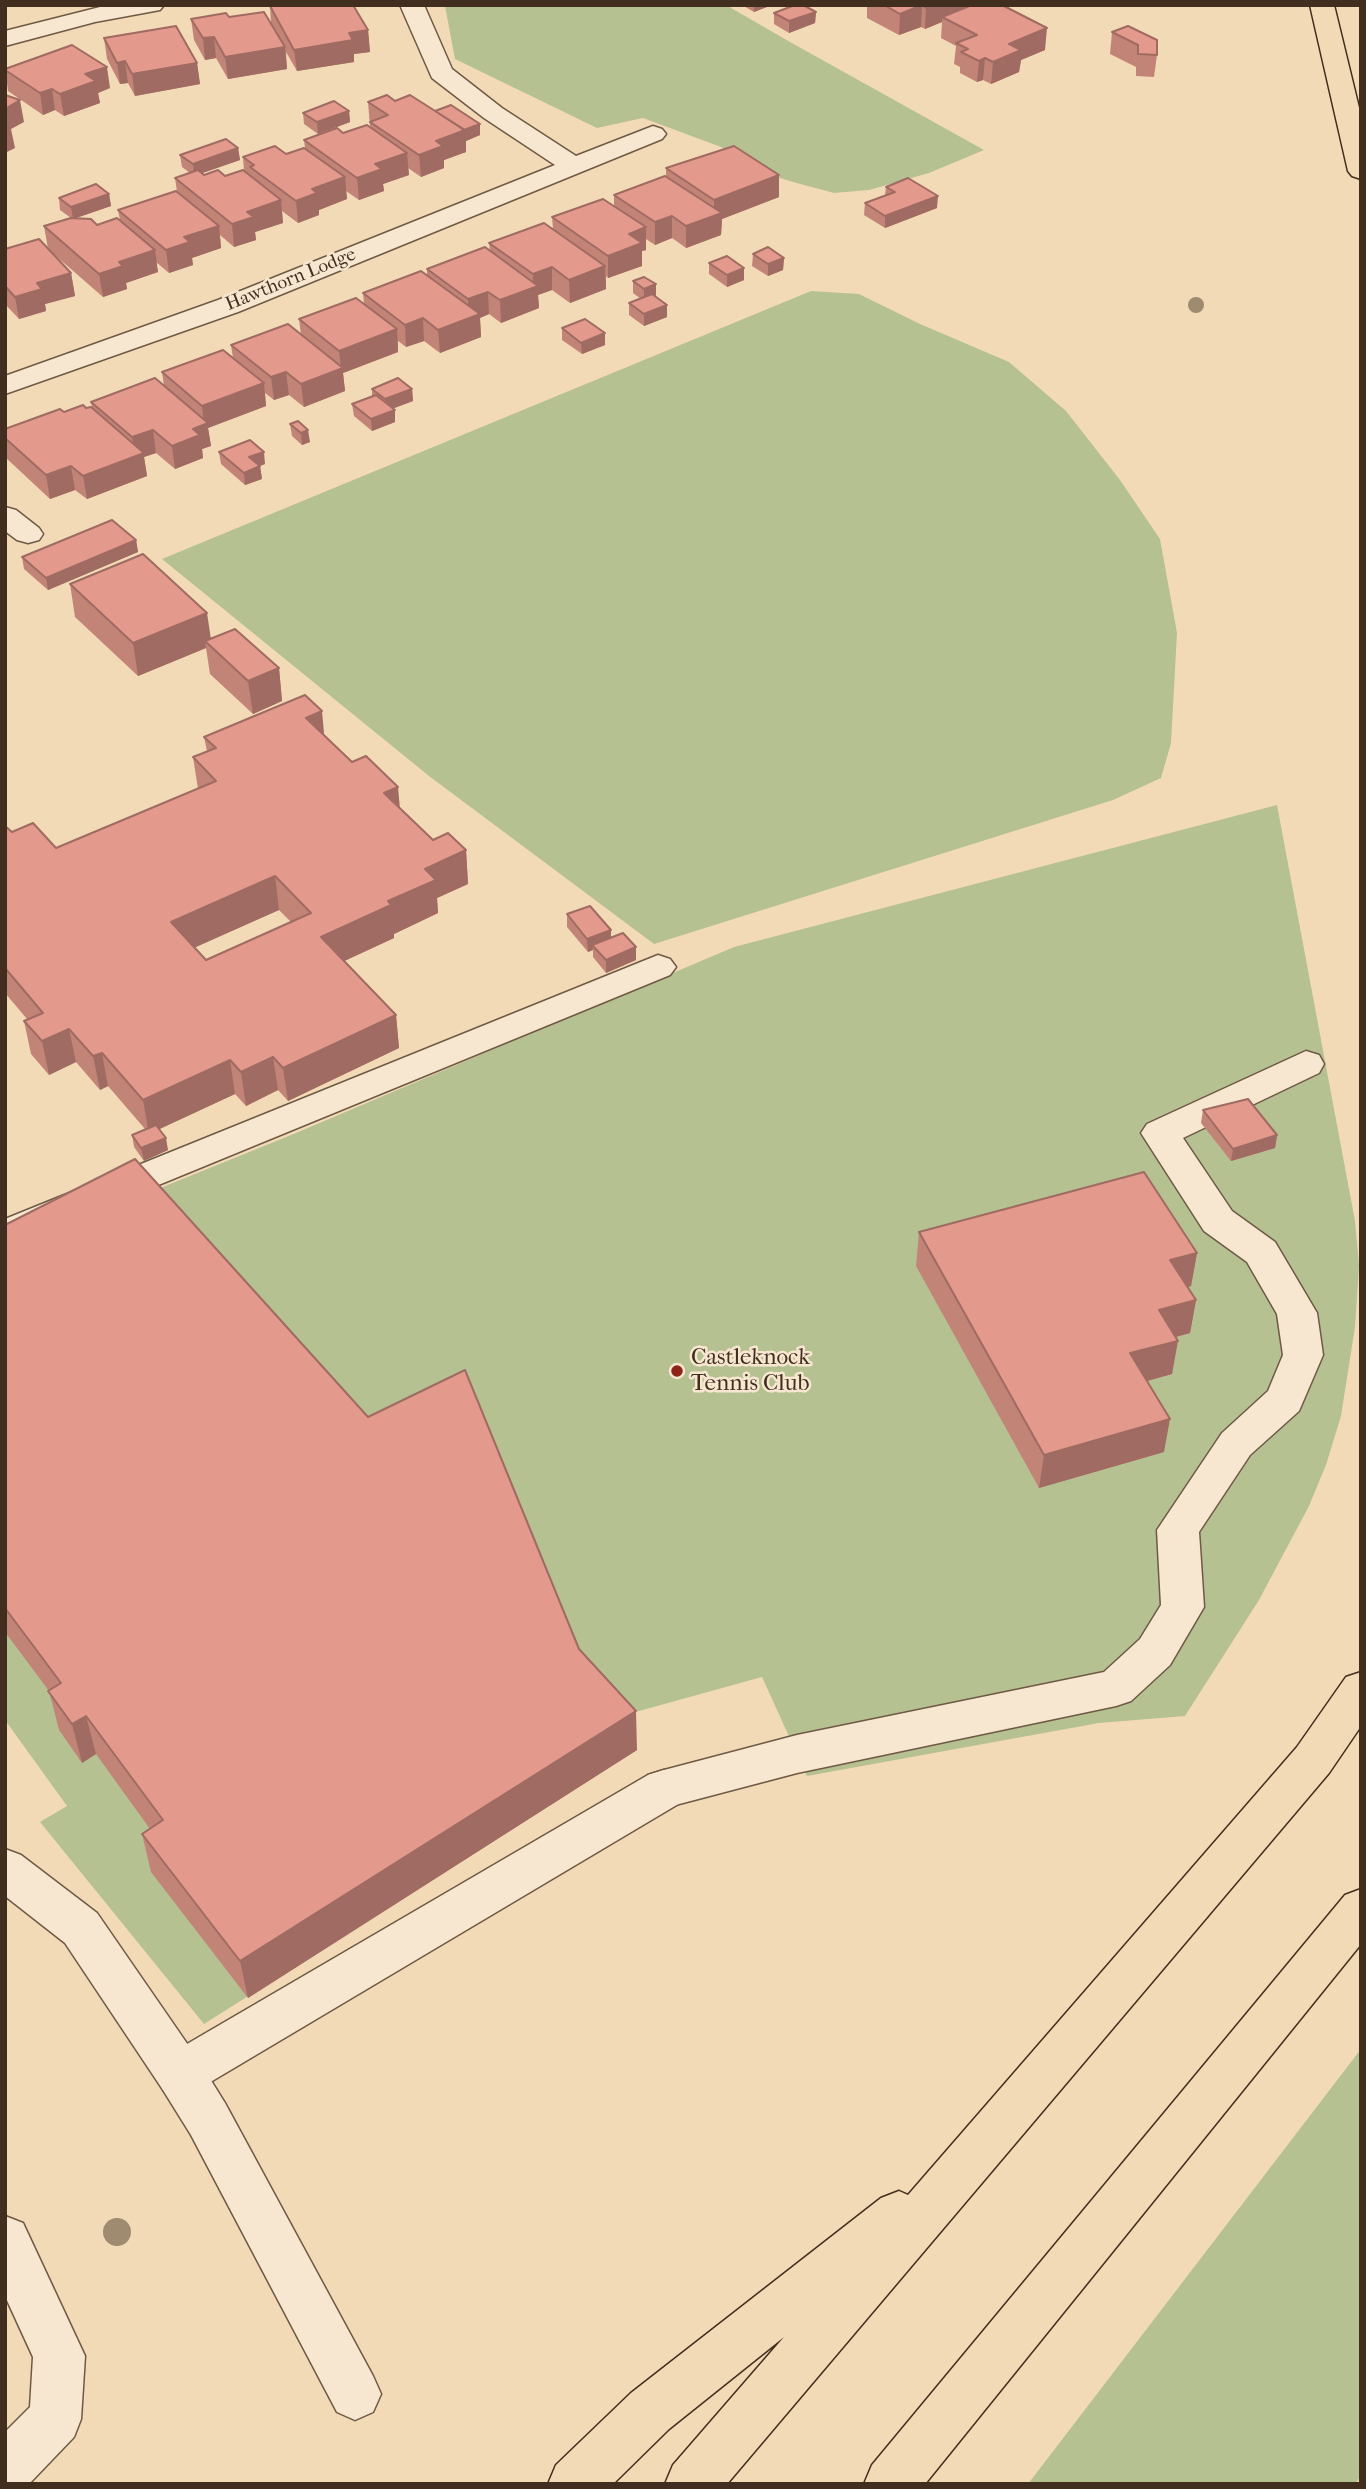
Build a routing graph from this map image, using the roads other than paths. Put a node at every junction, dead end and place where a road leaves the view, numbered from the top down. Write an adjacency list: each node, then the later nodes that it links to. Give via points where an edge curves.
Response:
1 (152, 5): 4 (street, via 93,15)
2 (412, 5): 6 (street, via 441,72 493,113)
3 (1322, 5): 7 (highway)
4 (5, 39)
5 (653, 134): 6 (street, Hawthorn Lodge)
6 (573, 165): 8 (street, Hawthorn Lodge, via 228,306)
7 (1361, 171)
8 (5, 386)
9 (658, 967): 11 (street)
10 (1306, 1064): 15 (street, via 1160,1133 1218,1221 1261,1252 1297,1312 1303,1355 1285,1400 1236,1444 1178,1530 1183,1607 1155,1652 1116,1688 797,1754 664,1789)
11 (5, 1234)
12 (1361, 1690): 16 (highway, via 1305,1770)
13 (5, 1869): 15 (street, via 81,1928)
14 (1361, 1909): 22 (highway)
15 (180, 2074): 18 (street)
16 (966, 2163): 20 (highway, via 650,2411); 21 (highway)
17 (5, 2240): 19 (street, via 59,2356 55,2419)
18 (355, 2395)
19 (5, 2470)
20 (575, 2484)
21 (692, 2484)
22 (891, 2484)

